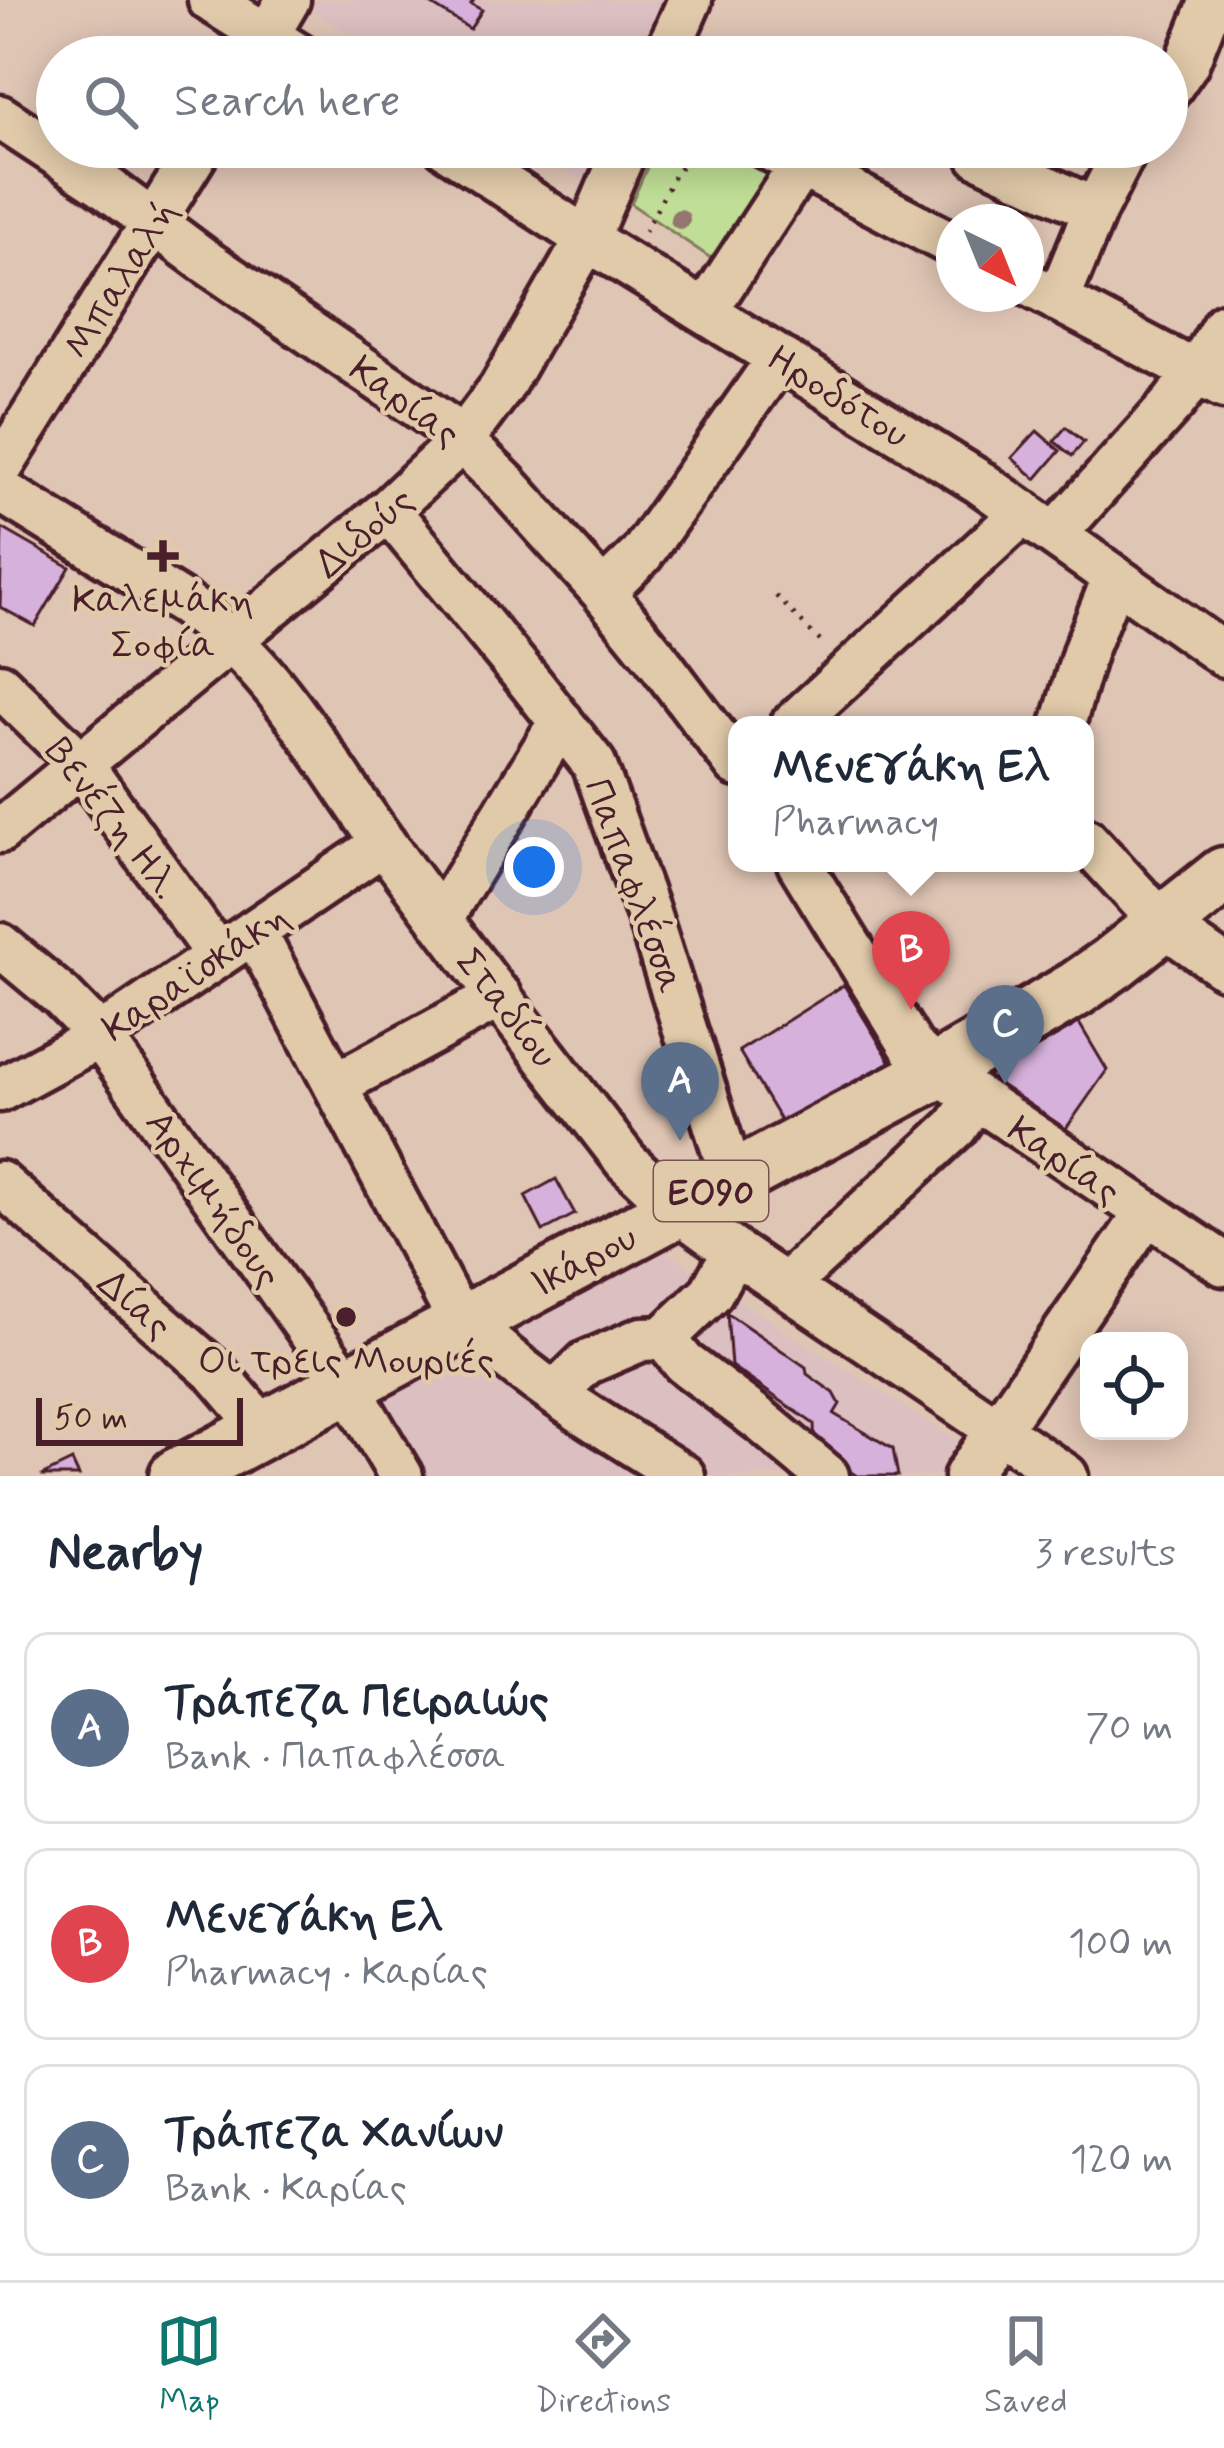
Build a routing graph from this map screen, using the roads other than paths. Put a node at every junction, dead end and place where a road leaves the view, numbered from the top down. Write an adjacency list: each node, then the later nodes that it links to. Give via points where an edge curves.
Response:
1 (210, 0): 4 (street)
2 (690, 0): 5 (street)
3 (1212, 0): 6 (street)
4 (275, 36)
5 (674, 36)
6 (1188, 60)
7 (0, 117): 8 (street, Καρίας)
8 (36, 142)
9 (75, 168): 18 (street, Καρίας)
10 (187, 168): 18 (street, Μπαλαλή)
11 (478, 168): 20 (street, Ηροδότου)
12 (617, 168): 20 (street, Διδούς)
13 (778, 168): 23 (street)
14 (807, 168): 19 (street)
15 (1005, 168): 17 (street)
16 (1116, 168): 17 (street)
17 (1095, 210): 21 (street)
18 (154, 222): 27 (street, Καρίας); 28 (street, Μπαλαλή)
19 (936, 236)
20 (587, 239): 23 (street, Ηροδότου); 27 (street, Διδούς)
21 (1044, 288)
22 (1044, 292): 26 (street)
23 (705, 312): 25 (street, Ηροδότου)
24 (1224, 325): 26 (street)
25 (779, 358): 31 (street, Ηροδότου); 33 (street, via 641,555)
26 (1210, 380): 31 (street)
27 (462, 440): 30 (street, Διδούς); 33 (street, Καρίας)
28 (0, 469)
29 (0, 490): 34 (street, Σταδίου)
30 (388, 510): 34 (street, Διδούς); 39 (street, Παπαφλέσσα)
31 (1040, 523): 32 (street, Ηροδότου); 37 (street)
32 (1114, 578): 35 (street, Ηροδότου); 38 (street)
33 (602, 592): 40 (street, Καρίας)
34 (234, 641): 41 (street, Διδούς); 43 (street, Σταδίου, via 302,722)
35 (1224, 655)
36 (0, 685): 41 (street, Βενέζη Ηλ.)
37 (802, 716)
38 (1067, 716)
39 (561, 722): 47 (street); 58 (street, Παπαφλέσσα, via 600,776)
40 (728, 753)
41 (81, 764): 42 (street, Διδούς); 51 (street, Βενέζη Ηλ.)
42 (0, 831)
43 (384, 843): 47 (street, Σταδίου); 49 (street, Καραϊσκάκη)
44 (1094, 849): 48 (street)
45 (805, 872): 56 (street, Καρίας, via 912,1047)
46 (1224, 875): 48 (main road, Ικάρου / ΕΟ90)
47 (440, 920): 53 (street, Σταδίου)
48 (1163, 924): 52 (street); 56 (main road, Ικάρου / ΕΟ90)
49 (254, 932): 51 (street, Καραϊσκάκη); 55 (street)
50 (0, 945): 54 (street, Αρχιμήδους)
51 (218, 956): 54 (street, Καραϊσκάκη)
52 (1224, 967)
53 (500, 995): 55 (street); 60 (street, Σταδίου, via 626,1161)
54 (100, 1036): 57 (street, Καραϊσκάκη); 67 (street, Αρχιμήδους)
55 (335, 1085): 65 (street)
56 (956, 1085): 58 (main road, Ικάρου / ΕΟ90); 61 (street, Καρίας); 64 (street, via 956,1127)
57 (0, 1090)
58 (733, 1180): 60 (main road, Ικάρου / ΕΟ90)
59 (0, 1183): 69 (street, Δίας, via 217,1374)
60 (677, 1209): 62 (street, Σταδίου); 65 (main road, Ικάρου / ΕΟ90)
61 (1146, 1214): 63 (street, Καρίας); 70 (street)
62 (734, 1251): 64 (street, Σταδίου); 66 (street, via 711,1293)
63 (1224, 1264)
64 (786, 1286): 70 (street, Σταδίου)
65 (466, 1321): 67 (main road, Ικάρου / ΕΟ90); 68 (street)
66 (664, 1338): 68 (street, via 586,1364); 74 (street, via 684,1364)
67 (348, 1386): 69 (main road, Ικάρου / ΕΟ90); 72 (street, Αρχιμήδους)
68 (555, 1393): 73 (street)
69 (265, 1430): 71 (main road, Ικάρου / ΕΟ90)
70 (995, 1430): 75 (street); 76 (street, Σταδίου)
71 (177, 1476)
72 (401, 1476)
73 (683, 1476)
74 (827, 1476)
75 (966, 1476)
76 (1066, 1476)

